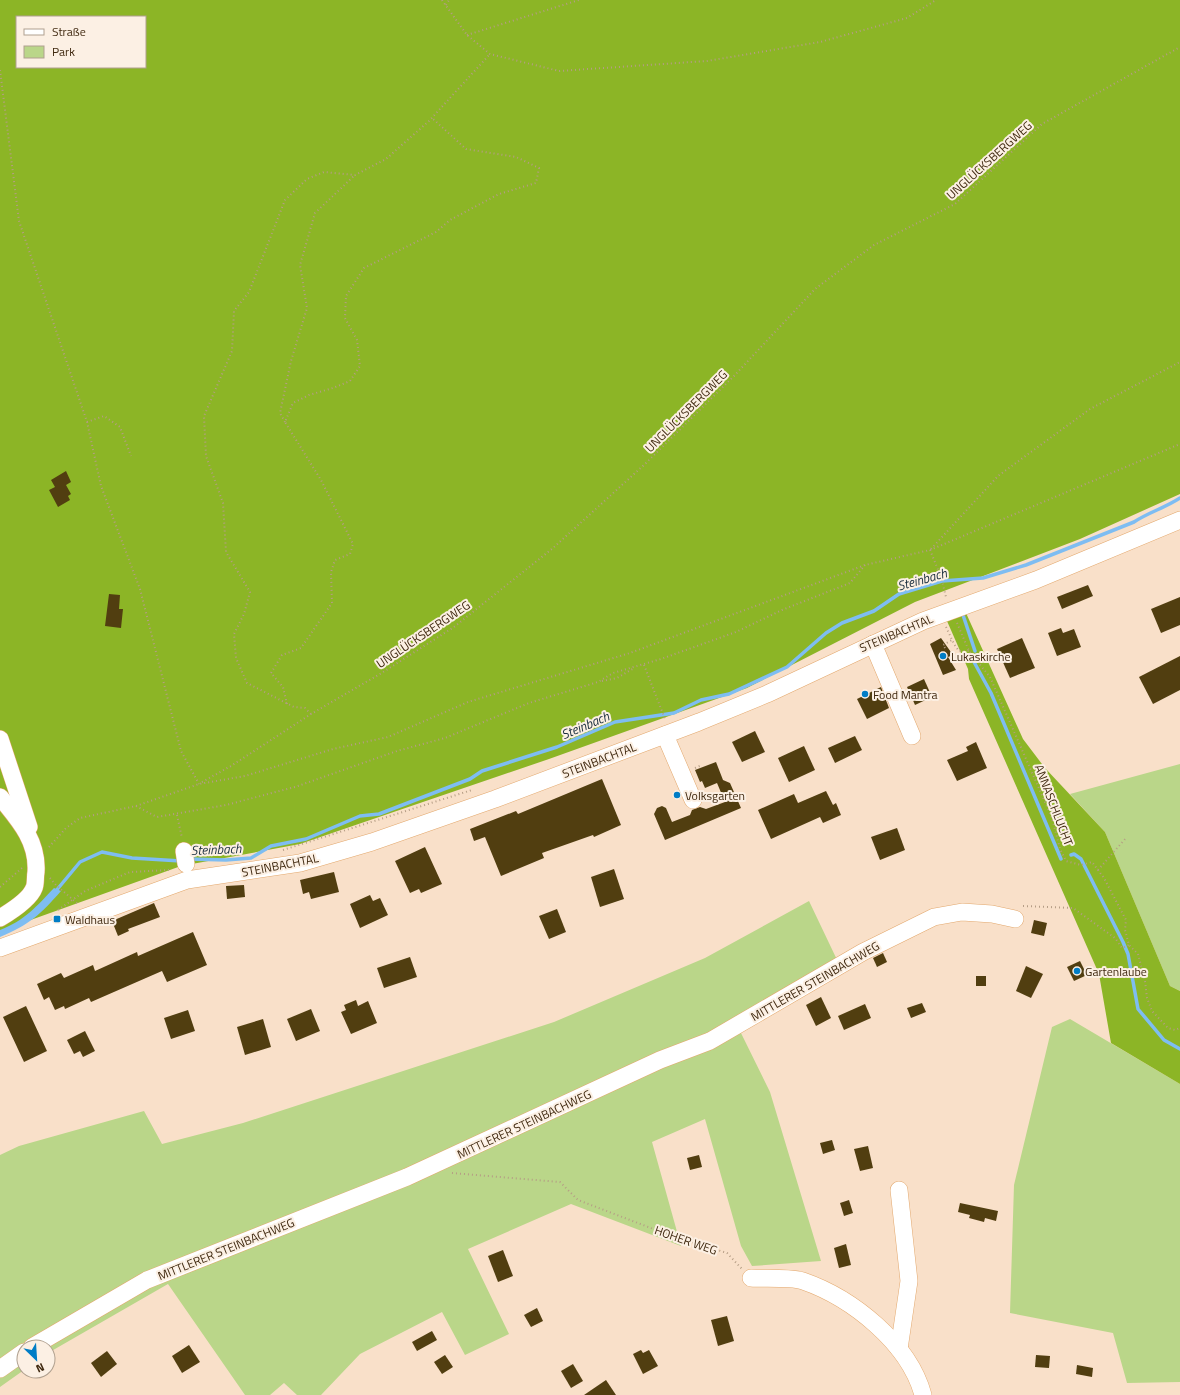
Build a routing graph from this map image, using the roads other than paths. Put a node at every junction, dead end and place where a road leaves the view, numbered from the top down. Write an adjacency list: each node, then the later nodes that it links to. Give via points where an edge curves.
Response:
1 (1180, 520): 2 (street, STEINBACHTAL, via 1036,580 949,605 923,621)
2 (873, 644): 3 (street, STEINBACHTAL, via 767,694); 4 (street)
3 (665, 735): 7 (street); 11 (street, STEINBACHTAL, via 372,842 300,864 187,880)
4 (912, 736)
5 (0, 739): 8 (street)
6 (0, 797): 8 (street, via 18,819)
7 (693, 800)
8 (35, 852): 10 (street, via 34,888 17,907)
9 (1016, 913): 14 (street, MITTLERER STEINBACHWEG, via 962,912 934,917 863,952 710,1041 660,1060 424,1170 147,1280)
10 (0, 918)
11 (0, 948)
12 (898, 1190): 15 (street, via 909,1281)
13 (751, 1278): 15 (street, via 802,1280 847,1302)
14 (46, 1339)
15 (899, 1349): 18 (street, via 912,1367)
16 (16, 1358): 17 (street)
17 (0, 1369)
18 (923, 1395)

